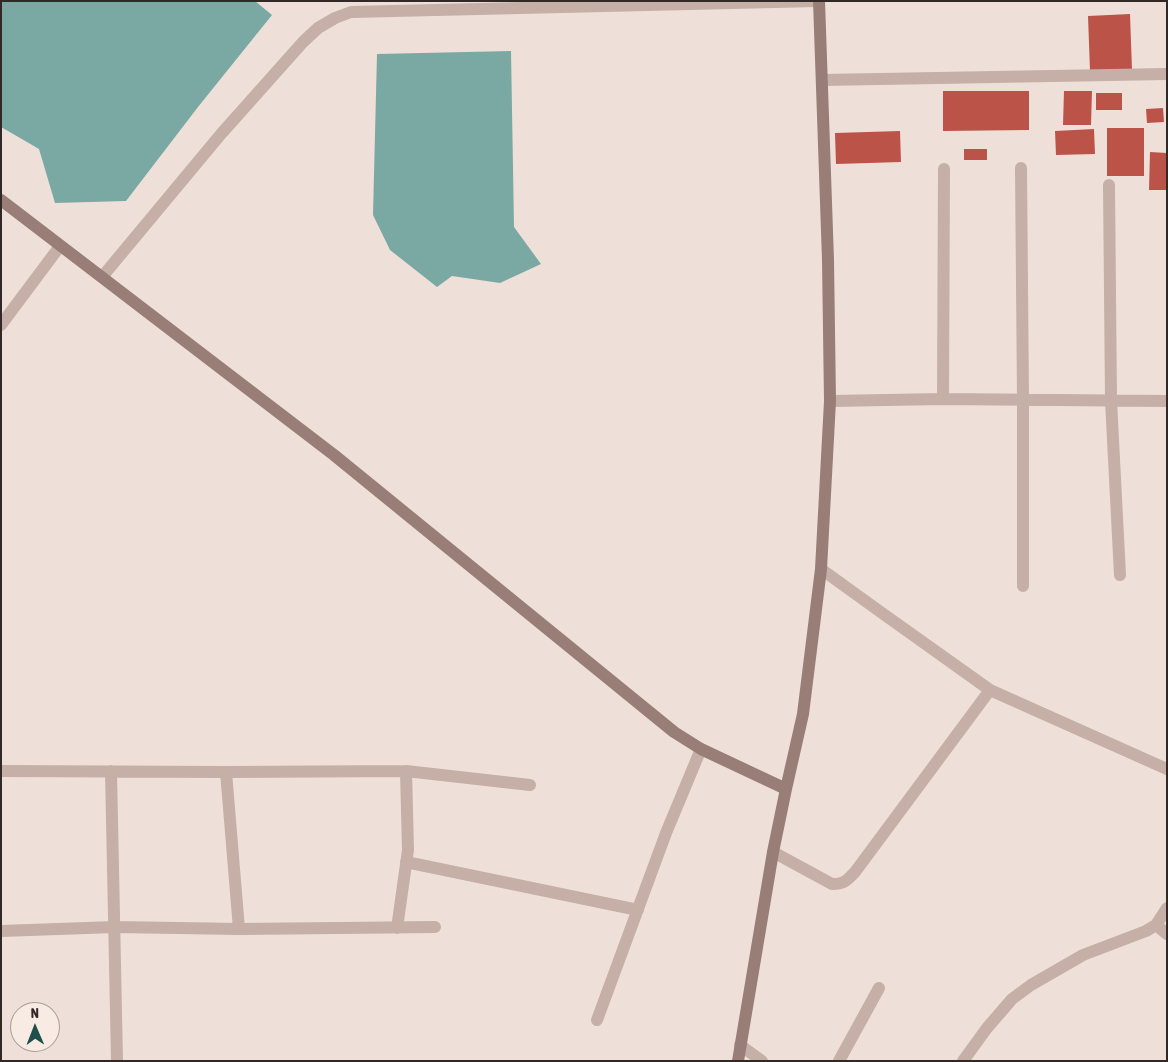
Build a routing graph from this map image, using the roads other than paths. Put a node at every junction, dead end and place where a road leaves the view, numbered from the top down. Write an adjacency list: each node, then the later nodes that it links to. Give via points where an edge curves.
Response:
1 (818, 1): 3 (street); 9 (street, via 351,12 318,28 303,42 221,134)
2 (1167, 74): 3 (street)
3 (822, 80): 13 (street)
4 (1021, 168): 12 (street)
5 (944, 169): 11 (street)
6 (1109, 185): 14 (street)
7 (1, 200): 8 (street)
8 (60, 246): 9 (street); 10 (street)
9 (102, 277): 20 (street, via 334,455 674,732)
10 (1, 325)
11 (943, 399): 12 (street); 13 (street)
12 (1023, 399): 14 (street); 18 (street)
13 (830, 401): 16 (street)
14 (1111, 401): 15 (street); 17 (street)
15 (1167, 401)
16 (821, 569): 19 (street); 27 (street, via 803,714)
17 (1120, 575)
18 (1023, 586)
19 (990, 690): 21 (street); 28 (street, via 847,880 832,884)
20 (701, 749): 27 (street); 31 (street)
21 (1167, 769)
22 (1, 771): 23 (street)
23 (111, 771): 25 (street); 33 (street)
24 (406, 771): 25 (street); 26 (street); 29 (street)
25 (226, 772): 36 (street)
26 (530, 785)
27 (786, 789): 28 (street)
28 (773, 852): 41 (street)
29 (406, 862): 31 (street); 35 (street)
30 (1167, 908): 32 (street)
31 (638, 910): 40 (street)
32 (1156, 925): 38 (street); 46 (street, via 1084,955 1031,985 1012,999)
33 (115, 927): 36 (street); 37 (street); 42 (street)
34 (435, 927): 35 (street)
35 (397, 928): 36 (street)
36 (239, 929)
37 (1, 931)
38 (1167, 934)
39 (880, 988): 45 (street)
40 (597, 1020)
41 (740, 1045): 43 (street); 44 (street)
42 (117, 1061)
43 (738, 1061)
44 (762, 1061)
45 (839, 1061)
46 (963, 1061)

